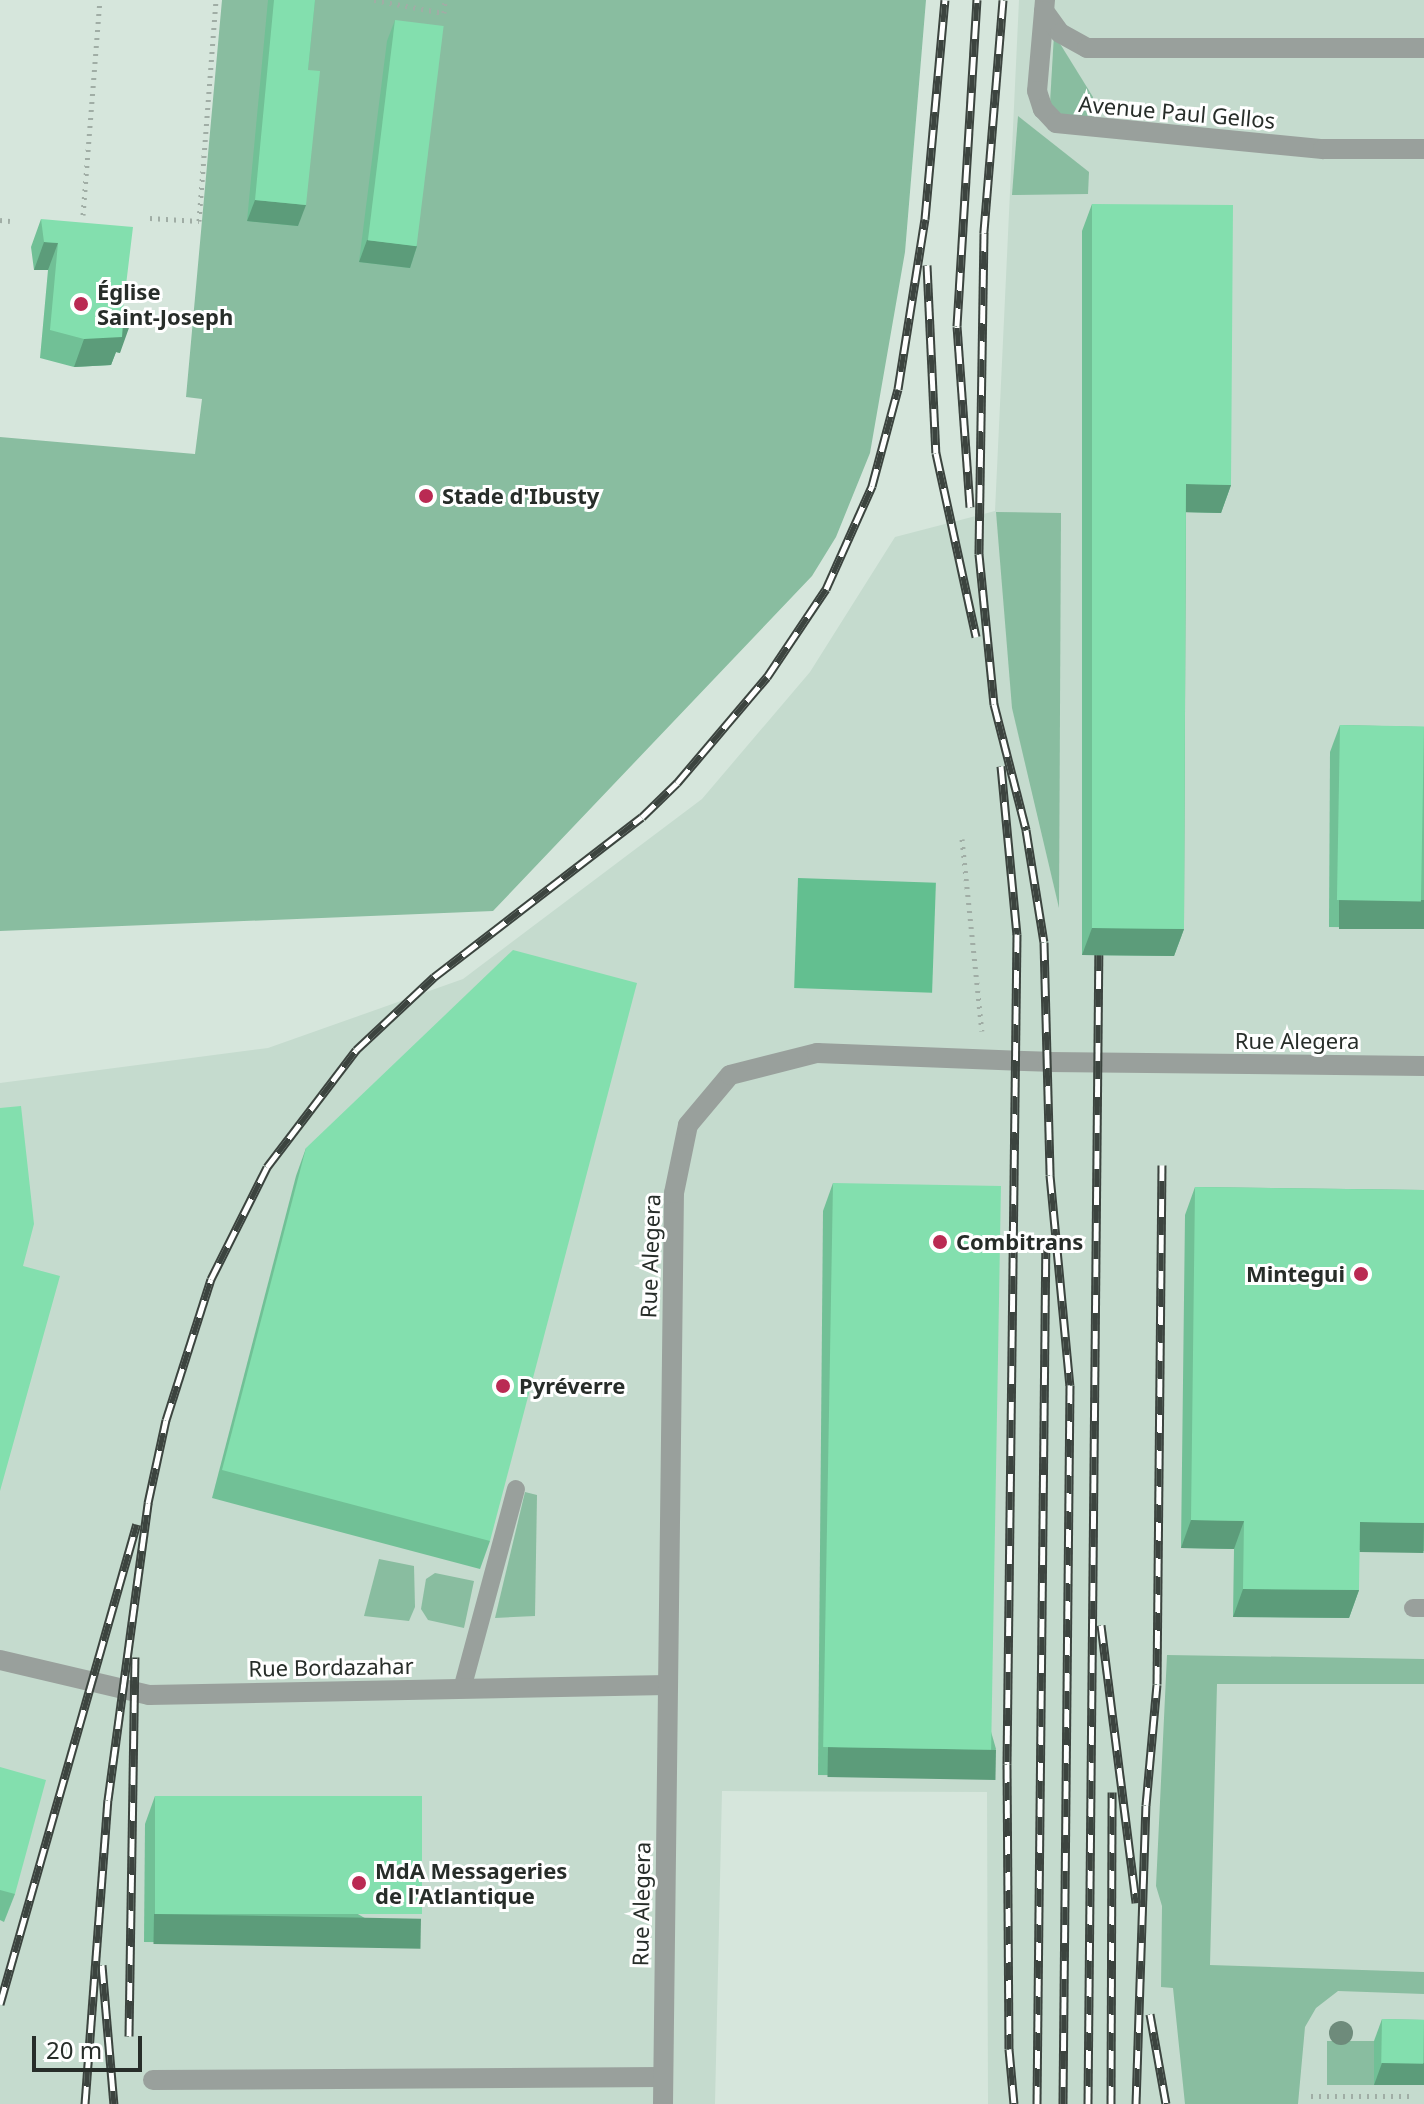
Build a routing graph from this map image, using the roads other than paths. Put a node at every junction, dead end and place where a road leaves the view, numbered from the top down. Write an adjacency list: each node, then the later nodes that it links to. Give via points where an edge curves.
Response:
1 (1044, 6): 2 (street, via 1060,33 1087,48); 3 (street, Avenue Paul Gellos, via 1037,91 1043,109 1056,123 1092,131 1323,149)
2 (1424, 48)
3 (1424, 149)
4 (1424, 1066): 7 (street, Rue Alegera, via 817,1053 730,1075 688,1125 674,1193)
5 (516, 1489): 8 (lane)
6 (0, 1660): 8 (street, Rue Bordazahar, via 149,1695)
7 (667, 1685): 8 (street, Rue Bordazahar); 9 (street, Rue Alegera)
8 (462, 1689)
9 (663, 2077): 10 (street); 11 (street, Rue Alegera)
10 (153, 2080)
11 (663, 2104)

